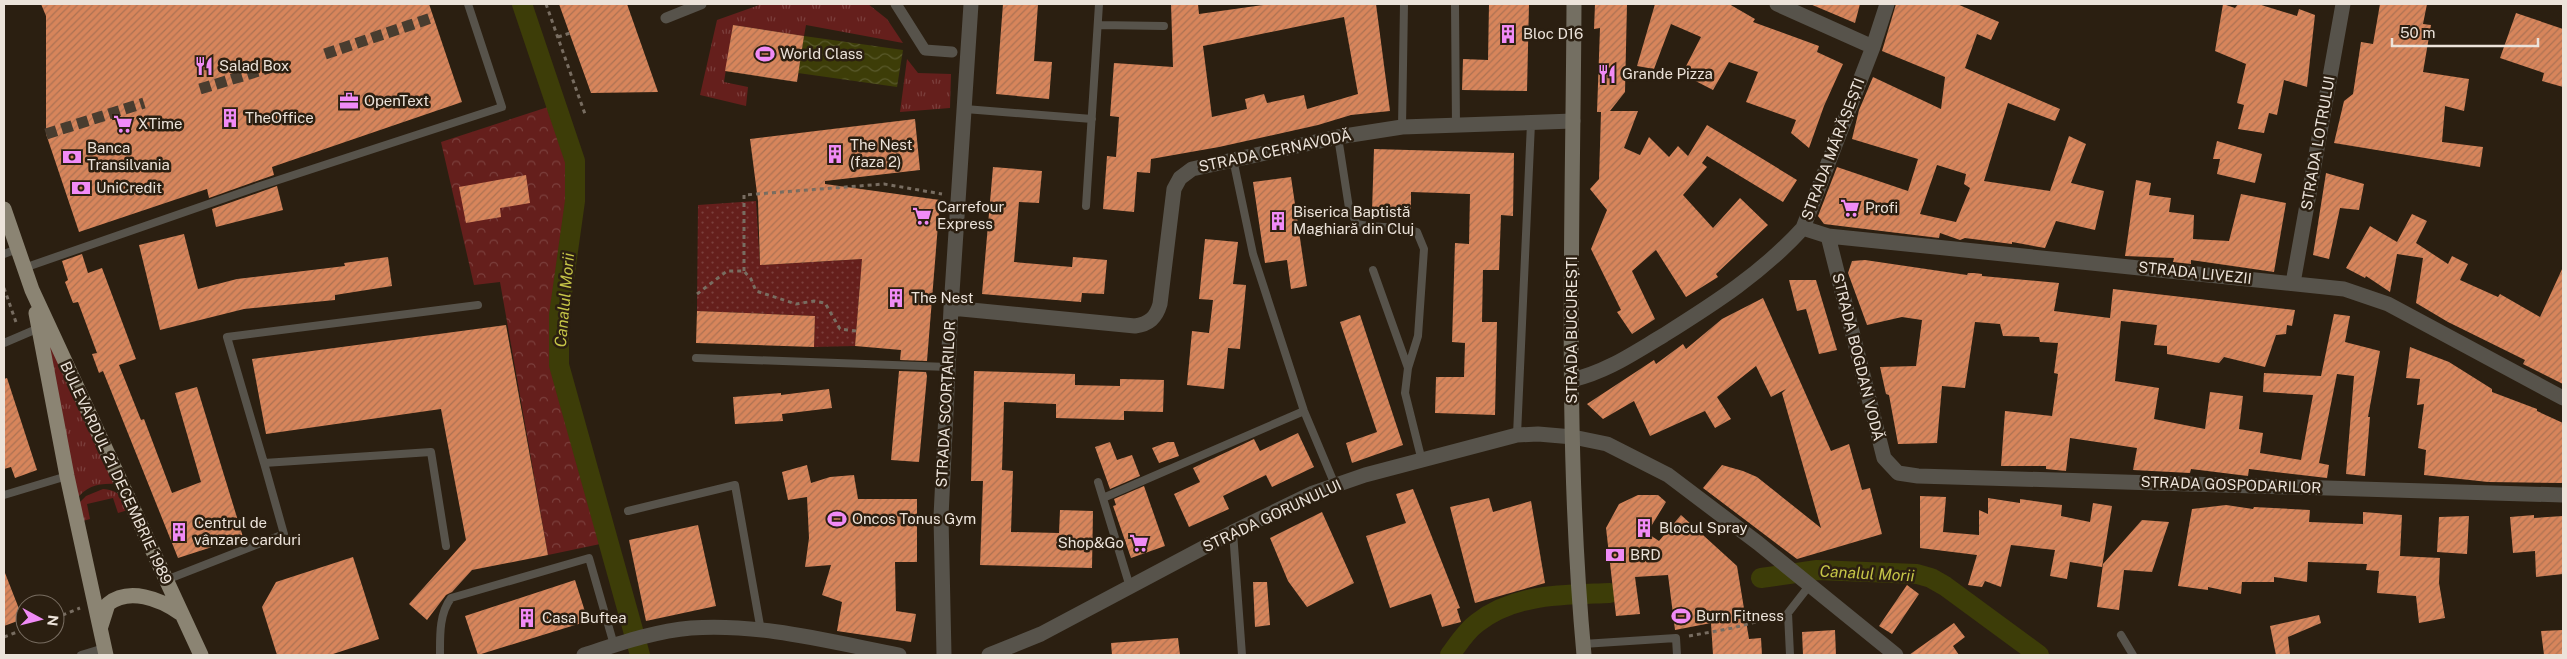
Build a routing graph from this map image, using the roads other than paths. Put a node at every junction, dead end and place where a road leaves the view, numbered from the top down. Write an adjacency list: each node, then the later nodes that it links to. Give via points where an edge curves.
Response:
1 (468, 4): 30 (lane, via 502,107)
2 (701, 4): 12 (street)
3 (896, 4): 16 (street, via 925,50)
4 (971, 4): 17 (street, STRADA SCORȚARILOR)
5 (1099, 4): 13 (lane)
6 (1404, 4): 21 (lane)
7 (1455, 4): 22 (lane)
8 (1574, 4): 19 (main road, STRADA BUCUREȘTI)
9 (1777, 4): 15 (street)
10 (1887, 4): 15 (street, STRADA MĂRĂȘEȘTI)
11 (2343, 4): 32 (street, STRADA LOTRULUI)
12 (666, 18)
13 (1098, 25): 14 (lane); 18 (lane)
14 (1164, 26)
15 (1873, 48): 27 (street, STRADA MĂRĂȘEȘTI)
16 (952, 52)
17 (965, 109): 18 (lane); 35 (street, STRADA SCORȚARILOR)
18 (1092, 119): 25 (lane)
19 (1573, 121): 20 (street, STRADA CERNAVODĂ); 41 (main road, STRADA BUCUREȘTI)
20 (1531, 123): 22 (street, STRADA CERNAVODĂ); 44 (lane)
21 (1402, 127): 22 (street, STRADA CERNAVODĂ); 23 (street, STRADA CERNAVODĂ)
22 (1456, 127)
23 (1338, 137): 24 (street, STRADA CERNAVODĂ); 40 (lane, via 1349,208 1357,224 1370,228 1403,227 1417,232 1424,249 1418,336)
24 (1233, 160): 35 (street, STRADA CERNAVODĂ, via 1192,169 1183,174 1177,184 1171,202 1160,304 1158,312 1145,325); 43 (lane, via 1253,254)
25 (1086, 206)
26 (4, 209): 29 (main road, BULEVARDUL 21 DECEMBRIE 1989)
27 (1803, 228): 28 (street, STRADA LIVEZII); 41 (street, STRADA MĂRĂȘEȘTI, via 1775,258 1731,293 1622,361 1598,374)
28 (1828, 236): 32 (street, STRADA LIVEZII); 48 (street, STRADA BOGDAN VODĂ, via 1884,458)
29 (10, 251): 30 (main road, BULEVARDUL 21 DECEMBRIE 1989)
30 (24, 268): 33 (main road, BULEVARDUL 21 DECEMBRIE 1989)
31 (1373, 270): 40 (lane)
32 (2293, 283): 42 (street, STRADA LIVEZII, via 2344,289 2388,304)
33 (32, 290): 36 (main road, BULEVARDUL 21 DECEMBRIE 1989); 58 (main road, BULEVARDUL 21 DECEMBRIE 1989)
34 (478, 305): 47 (lane, via 227,337)
35 (950, 308): 39 (street, STRADA SCORȚARILOR)
36 (39, 328): 37 (lane); 49 (main road, BULEVARDUL 21 DECEMBRIE 1989)
37 (4, 342)
38 (696, 358): 39 (lane)
39 (948, 367): 73 (street, STRADA SCORȚARILOR, via 941,517)
40 (1408, 368): 46 (lane, via 1405,393)
41 (1572, 380): 45 (main road, STRADA BUCUREȘTI)
42 (2563, 398)
43 (1304, 411): 51 (lane); 54 (lane)
44 (1517, 435): 45 (street, STRADA GORUNULUI); 46 (street, STRADA GORUNULUI)
45 (1573, 437): 59 (street, STRADA GORUNULUI, via 1607,444 1668,475); 66 (main road, STRADA BUCUREȘTI)
46 (1422, 461): 51 (street, STRADA GORUNULUI)
47 (264, 463): 57 (lane, via 431,452); 58 (lane, via 284,534)
48 (1898, 473): 53 (street, STRADA GOSPODARILOR)
49 (67, 476): 52 (lane); 62 (main road, BULEVARDUL 21 DECEMBRIE 1989)
50 (1098, 482): 54 (lane)
51 (1335, 485): 56 (street, STRADA GORUNULUI)
52 (4, 495)
53 (2563, 495)
54 (1103, 498): 60 (lane)
55 (628, 511): 63 (lane, via 735,485)
56 (1233, 532): 60 (street, STRADA GORUNULUI); 75 (lane)
57 (446, 546)
58 (166, 580): 61 (main road, BULEVARDUL 21 DECEMBRIE 1989)
59 (1809, 586): 77 (lane, via 1788,613); 78 (street, STRADA GORUNULUI)
60 (1130, 587): 74 (street, STRADA GORUNULUI, via 1041,634)
61 (180, 612): 62 (main road, via 147,598 123,596 108,604); 69 (main road, BULEVARDUL 21 DECEMBRIE 1989)
62 (100, 631): 67 (main road, BULEVARDUL 21 DECEMBRIE 1989)
63 (761, 631): 65 (street, via 690,628); 72 (street)
64 (2121, 635): 79 (lane)
65 (614, 645): 70 (lane, via 589,558 451,598 441,624); 71 (street)
66 (1584, 649): 76 (lane, via 1676,638)
67 (105, 651): 68 (lane)
68 (81, 655)
69 (201, 655)
70 (440, 655)
71 (584, 655)
72 (899, 655)
73 (944, 655)
74 (989, 655)
75 (1242, 655)
76 (1677, 655)
77 (1790, 655)
78 (1896, 655)
79 (2133, 655)

